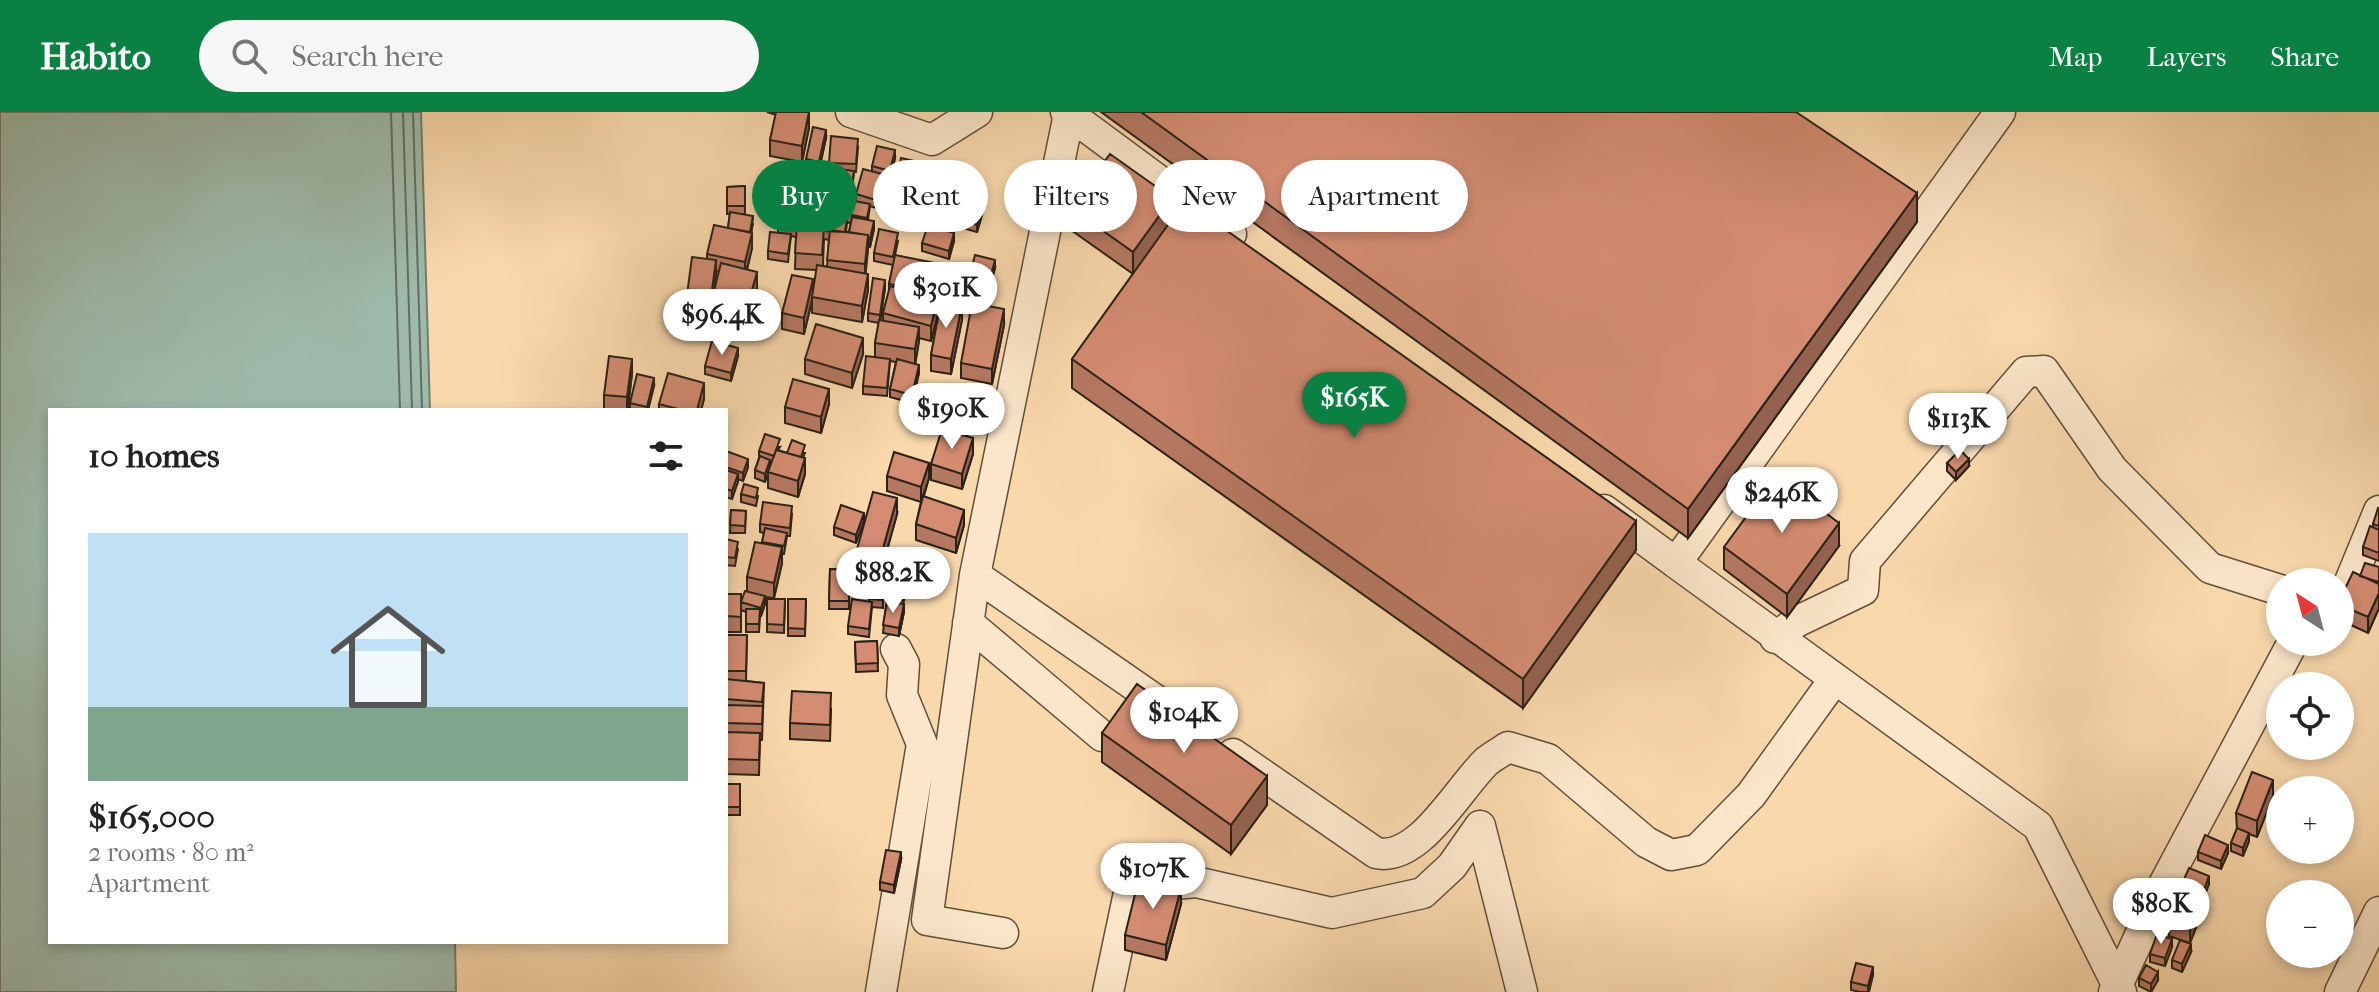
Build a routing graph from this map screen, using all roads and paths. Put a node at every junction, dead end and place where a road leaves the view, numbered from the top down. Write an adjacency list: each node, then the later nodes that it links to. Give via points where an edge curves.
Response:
1 (851, 112): 2 (street, via 932,140)
2 (977, 112)
3 (2000, 112): 6 (street)
4 (1067, 113): 7 (street); 12 (street)
5 (1903, 194): 6 (street)
6 (1929, 212): 10 (street)
7 (1259, 255)
8 (1575, 488): 10 (street)
9 (2379, 511): 11 (street)
10 (1676, 563): 15 (street)
11 (2354, 572)
12 (975, 575): 14 (street); 18 (street, via 1376,853 1391,856 1409,848 1487,762 1508,747 1548,759 1646,842 1671,855 1697,850 1751,795)
13 (2266, 586): 15 (street, via 2210,568 2112,469 2044,371 2026,372 1865,561 1863,590)
14 (968, 623): 19 (street); 21 (street, via 927,920)
15 (1775, 638): 18 (street)
16 (896, 649): 23 (street, via 904,664 902,695 922,744)
17 (2286, 656): 22 (street, via 2161,890)
18 (1834, 680): 22 (street, via 2038,826)
19 (1102, 736)
20 (2379, 912): 26 (street)
21 (1003, 933)
22 (2117, 991)
23 (881, 992)
24 (1108, 992): 25 (street, via 1130,888 1196,882 1332,913 1423,893 1452,866 1480,826)
25 (1522, 992)
26 (2340, 992)

